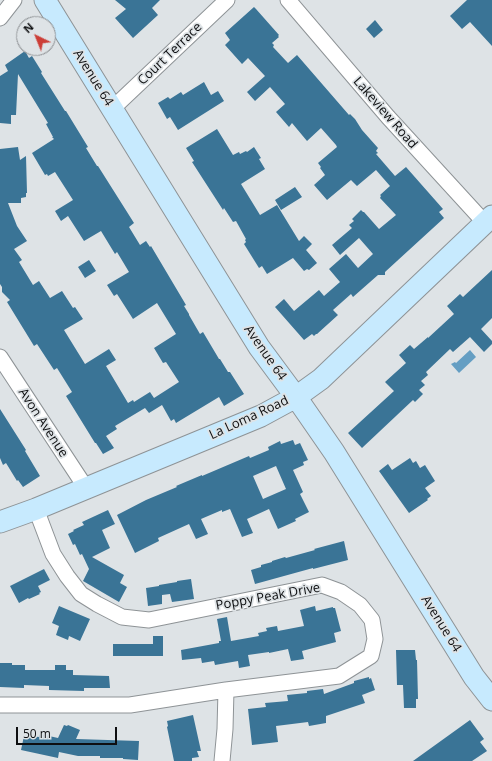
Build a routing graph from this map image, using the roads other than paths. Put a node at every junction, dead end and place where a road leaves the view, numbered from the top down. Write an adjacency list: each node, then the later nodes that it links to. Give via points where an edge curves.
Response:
1 (14, 0): 5 (street)
2 (45, 0): 6 (street, Avenue 64)
3 (227, 0): 6 (street, Court Terrace)
4 (288, 0): 7 (street, Lakeview Road, via 388,117)
5 (0, 18)
6 (112, 109): 9 (street, Avenue 64, via 259,347)
7 (488, 220): 9 (street, La Loma Road, via 322,379)
8 (0, 357): 10 (street, Avon Avenue)
9 (296, 397): 10 (street, La Loma Road, via 261,416); 14 (street, Avenue 64, via 338,459 474,677)
10 (86, 488): 11 (street, La Loma Road)
11 (36, 509): 12 (street, La Loma Road); 13 (street, Poppy Peak Drive, via 53,554 81,594 122,618 149,620 322,585 341,592 360,605 372,620 375,639 371,656 339,676)
12 (0, 522)
13 (226, 690): 15 (street, Poppy Peak Drive, via 130,705); 16 (street)
14 (492, 700)
15 (0, 705)
16 (222, 761)

